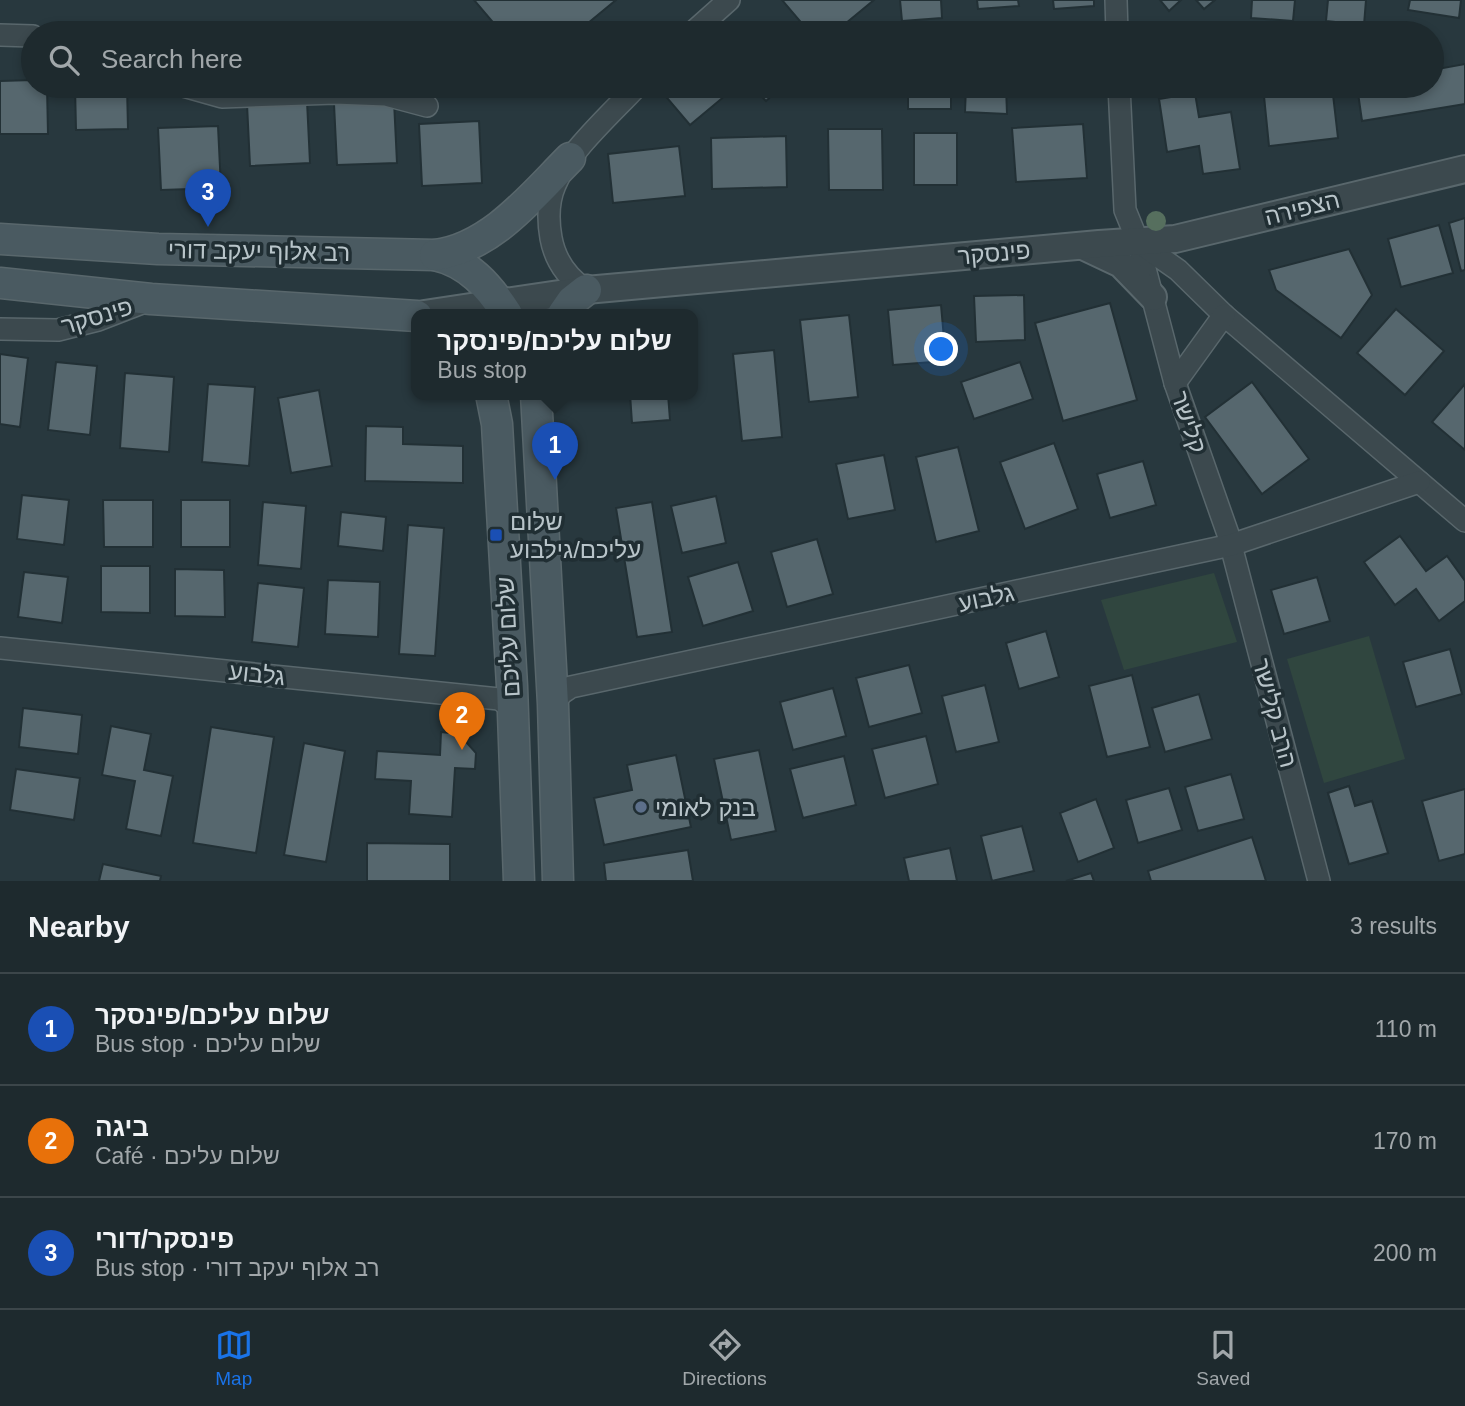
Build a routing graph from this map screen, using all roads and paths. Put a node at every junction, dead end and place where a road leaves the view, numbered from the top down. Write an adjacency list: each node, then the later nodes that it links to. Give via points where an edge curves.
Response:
1 (729, 0): 3 (street)
2 (1116, 0): 4 (street)
3 (705, 21)
4 (1117, 21)
5 (0, 35): 6 (street)
6 (21, 36)
7 (397, 98): 10 (street)
8 (626, 98): 11 (street)
9 (1120, 98): 14 (street, via 1125,210)
10 (427, 106)
11 (570, 158): 16 (main road, via 498,226 466,246); 18 (street, via 554,186 550,228 559,262)
12 (1465, 169): 14 (street, הצפירה, via 1175,239)
13 (0, 239): 16 (main road, רב אלוף יעקב דורי, via 158,249)
14 (1138, 242): 15 (street, פינסקר); 19 (street); 24 (street, via 1178,270)
15 (1080, 245): 18 (street, פינסקר); 19 (street, via 1122,264)
16 (435, 255): 21 (main road, רב אלוף יעקב דורי, via 471,271)
17 (0, 283): 20 (main road, רב אלוף יעקב דורי)
18 (586, 290): 21 (street, פינסקר); 22 (main road)
19 (1153, 297): 26 (street, קלישר)
20 (151, 299): 23 (main road, רב אלוף יעקב דורי); 25 (street, פינסקר, via 58,330)
21 (503, 308)
22 (567, 309)
23 (411, 315)
24 (1224, 315): 26 (street); 29 (street)
25 (0, 329)
26 (1175, 383): 31 (street, קלישר)
27 (492, 400): 34 (main road, שלום עליכם)
28 (536, 400): 33 (main road, שלום עליכם)
29 (1419, 482): 30 (street); 31 (street, גלבוע)
30 (1465, 521)
31 (1231, 545): 33 (street, גלבוע, via 571,687); 37 (street, הרב קלישר)
32 (0, 648): 34 (street, גלבוע, via 499,699)
33 (553, 704): 36 (main road, שלום עליכם)
34 (512, 708): 35 (main road, שלום עליכם)
35 (519, 881)
36 (558, 881)
37 (1319, 881)

